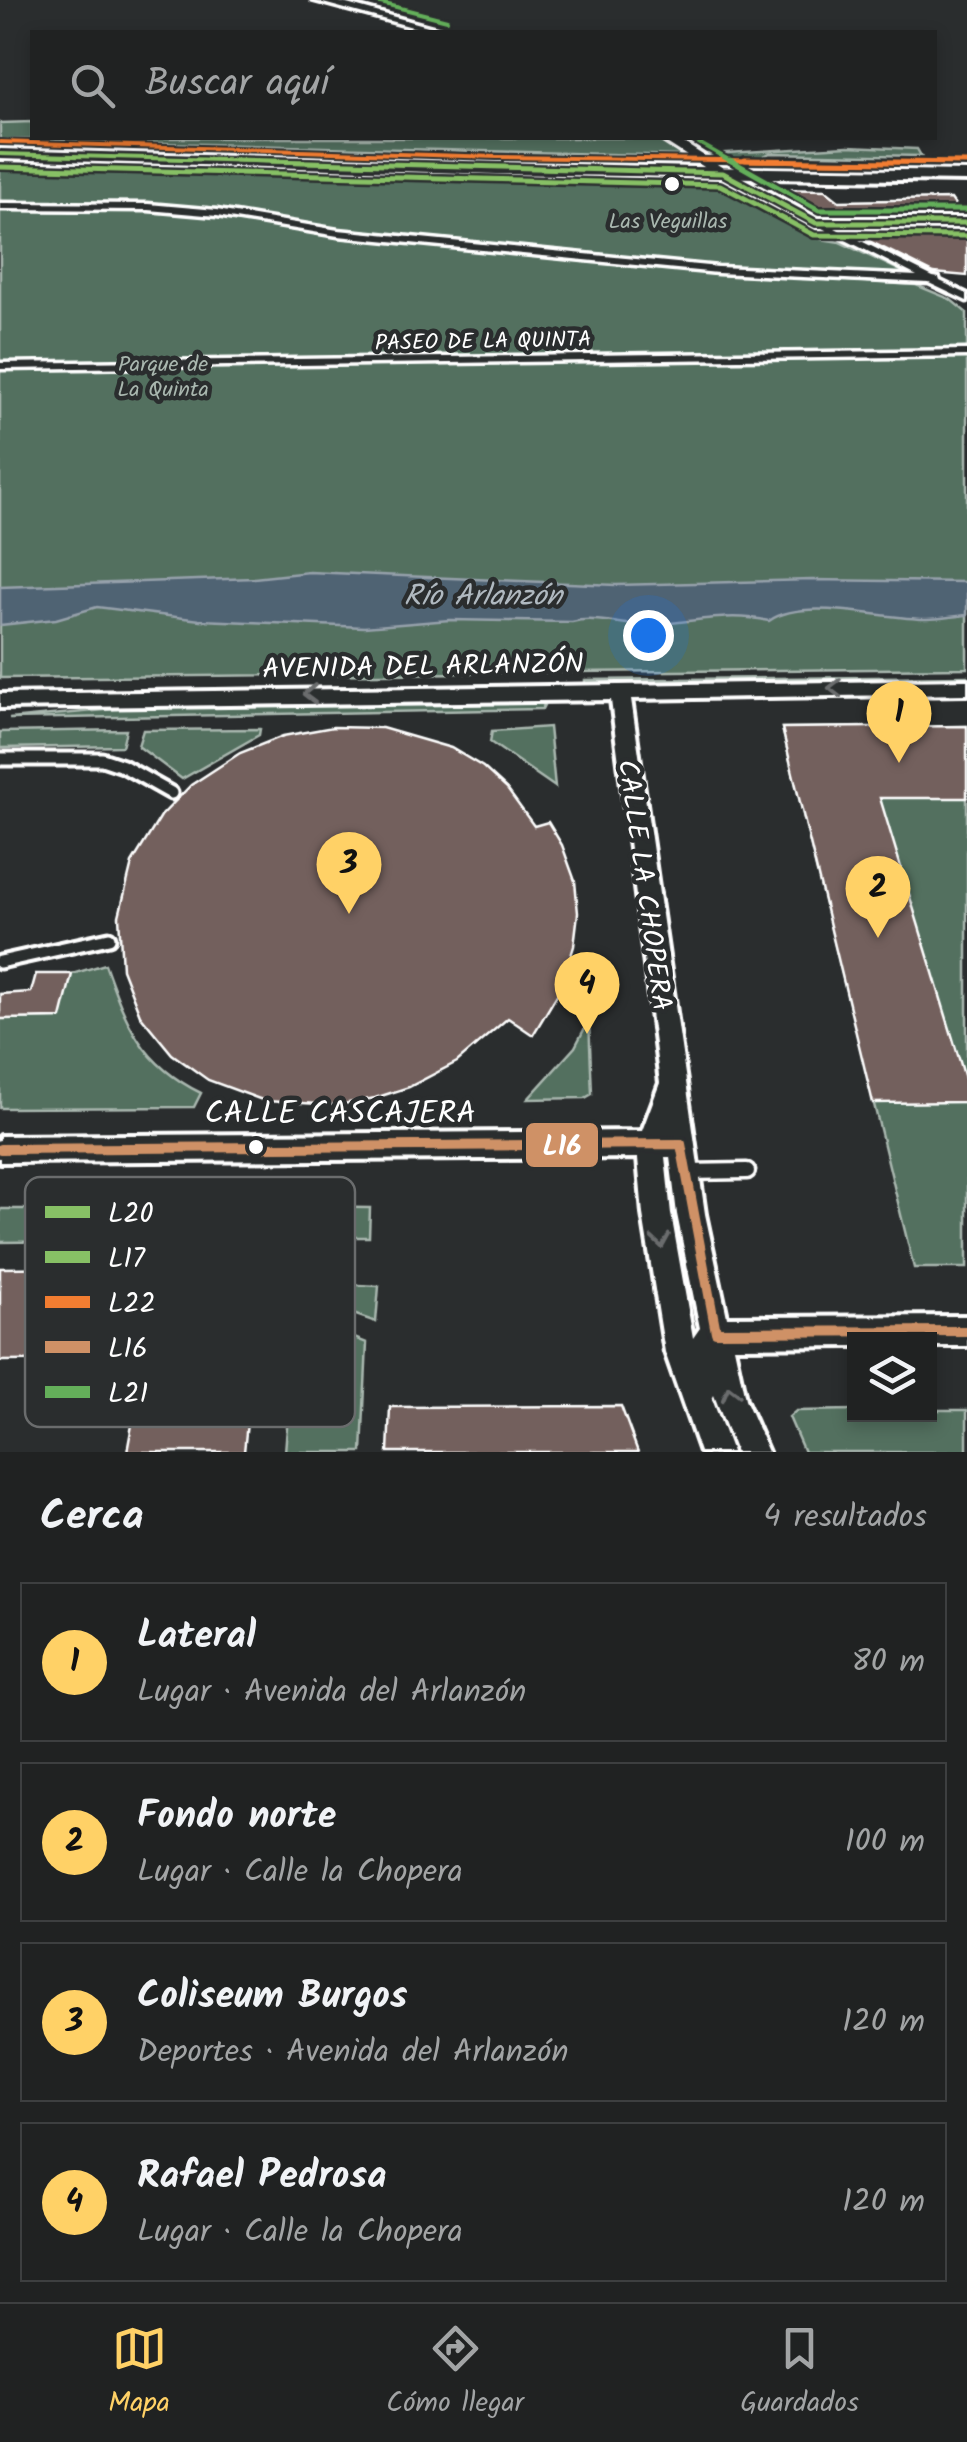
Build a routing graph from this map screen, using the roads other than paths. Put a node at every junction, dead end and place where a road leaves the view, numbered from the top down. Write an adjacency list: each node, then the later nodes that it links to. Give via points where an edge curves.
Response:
1 (318, 0): 2 (street)
2 (436, 30)
3 (669, 140): 5 (street)
4 (0, 154): 5 (main road)
5 (723, 174): 6 (main road); 9 (street)
6 (967, 176)
7 (0, 206): 10 (street, via 148,207 718,270)
8 (967, 223): 9 (street)
9 (823, 224): 10 (street)
10 (936, 280): 11 (street)
11 (967, 298)
12 (967, 353): 13 (street, PASEO DE LA QUINTA)
13 (0, 366)
14 (967, 687): 15 (street, AVENIDA DEL ARLANZÓN, one-way to 15)
15 (620, 690): 16 (street, AVENIDA DEL ARLANZÓN, one-way to 16); 21 (street, CALLE LA CHOPERA)
16 (0, 703)
17 (0, 759): 18 (lane, via 102,759)
18 (171, 794)
19 (109, 938): 20 (lane)
20 (0, 962)
21 (672, 1080): 22 (street, CALLE LA CHOPERA); 24 (street, CALLE LA CHOPERA)
22 (650, 1144): 23 (street, CALLE CASCAJERA); 24 (street, CALLE CASCAJERA); 28 (street, CALLE LA CHOPERA, one-way to 28, via 680,1352)
23 (0, 1150)
24 (683, 1158): 25 (lane); 26 (street, CALLE LA CHOPERA)
25 (747, 1171)
26 (716, 1332): 27 (street); 28 (street, via 702,1350 698,1381); 29 (street, CALLE LA CHOPERA, one-way to 26, via 730,1400)
27 (967, 1332)
28 (710, 1438)
29 (752, 1452)

